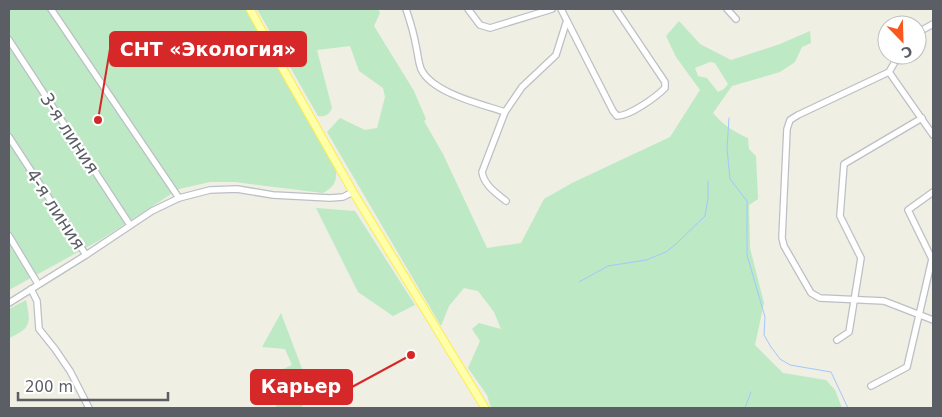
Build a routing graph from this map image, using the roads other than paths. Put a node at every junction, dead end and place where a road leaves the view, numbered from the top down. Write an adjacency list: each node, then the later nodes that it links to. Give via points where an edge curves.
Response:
1 (51, 9): 20 (street)
2 (250, 9): 18 (main road)
3 (406, 9): 14 (street, via 422,71 431,82 439,88)
4 (468, 9): 5 (street, via 480,25 490,28)
5 (552, 9)
6 (561, 9): 10 (street)
7 (616, 9): 10 (street, via 665,82 665,88 622,116 613,111)
8 (727, 9): 9 (street)
9 (736, 19)
10 (566, 23): 14 (street, via 556,56 522,87)
11 (9, 40): 22 (street, 3-я линия)
12 (893, 65): 13 (street)
13 (888, 72): 15 (street); 27 (street, via 798,115 790,120 786,129 784,246 811,293 820,298)
14 (505, 112): 21 (street, via 482,172 483,179)
15 (922, 118): 16 (street); 27 (street, via 844,164 840,216 861,258)
16 (933, 135)
17 (9, 138): 24 (street, 4-я линия)
18 (353, 192): 20 (street, via 330,198 273,195 237,189 210,190); 34 (main road)
19 (933, 192): 29 (street, via 908,210 932,259)
20 (179, 198): 22 (street)
21 (506, 201)
22 (130, 225): 24 (street)
23 (9, 236): 25 (street)
24 (86, 255): 25 (street)
25 (38, 284): 26 (street)
26 (31, 289): 28 (street); 33 (street, via 37,301 39,330 70,371)
27 (855, 298): 29 (street, via 884,301); 31 (street, via 849,332)
28 (9, 302)
29 (919, 316): 30 (street); 32 (street, via 907,367)
30 (933, 320)
31 (837, 340)
32 (871, 386)
33 (89, 408)
34 (485, 408)

